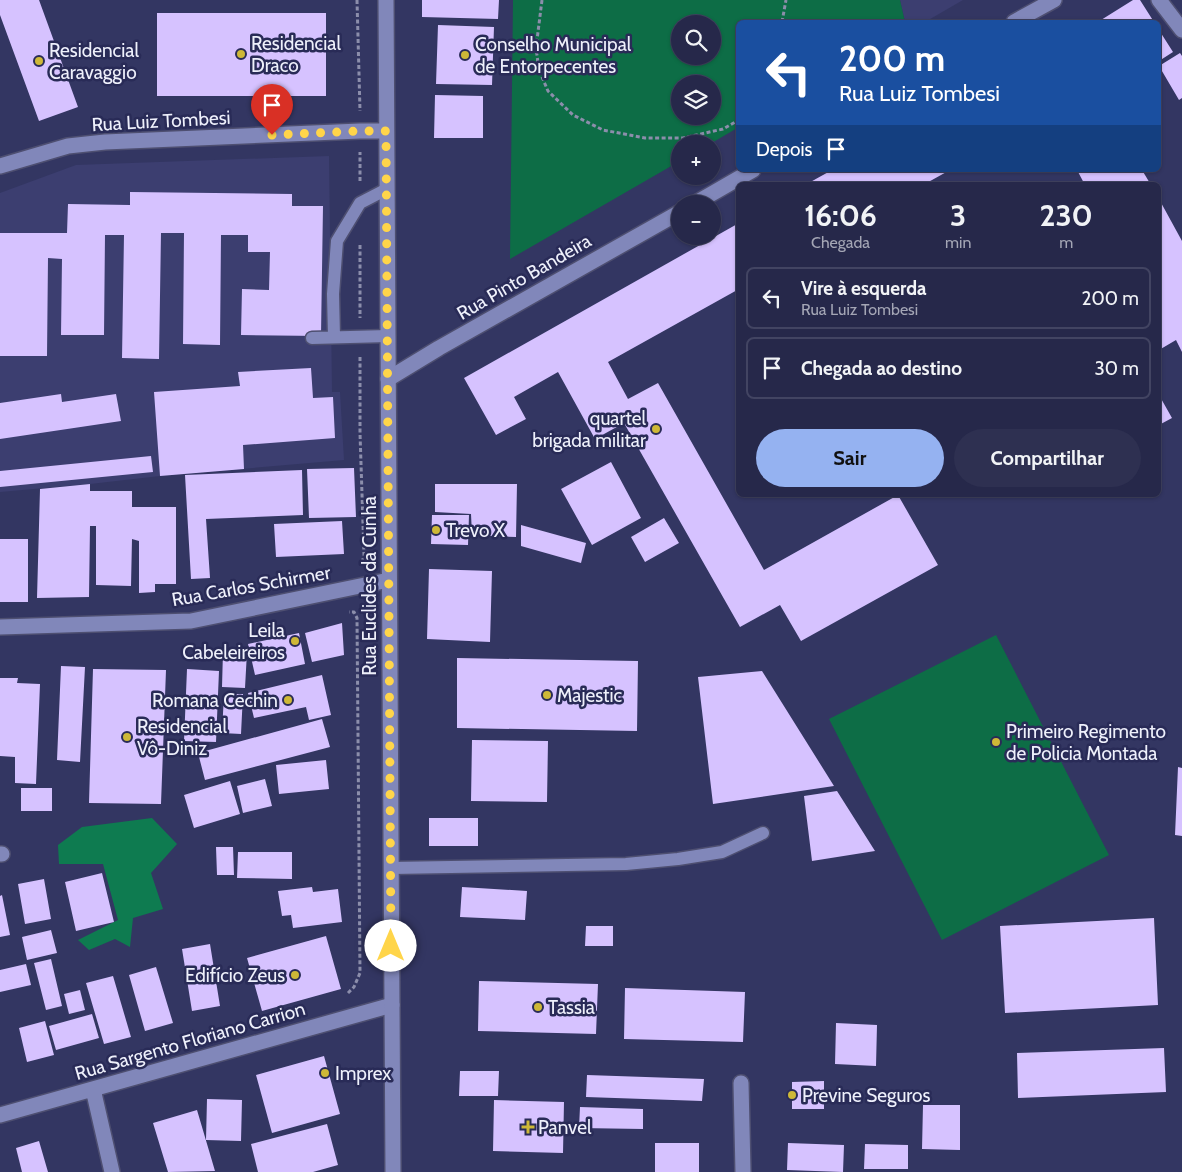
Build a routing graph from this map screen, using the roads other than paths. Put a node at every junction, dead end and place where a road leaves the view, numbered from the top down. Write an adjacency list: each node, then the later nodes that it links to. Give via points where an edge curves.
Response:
1 (386, 0): 6 (street, Rua Euclides da Cunha)
2 (1054, 0): 4 (street)
3 (1158, 0): 5 (street)
4 (1018, 20)
5 (1182, 30)
6 (386, 131): 7 (street, Rua Luiz Tombesi, via 105,142 68,146); 9 (street, Rua Euclides da Cunha)
7 (0, 166)
8 (750, 172): 10 (street)
9 (387, 189): 12 (street, Rua Euclides da Cunha); 13 (lane, via 360,203 337,241)
10 (710, 195)
11 (671, 217): 15 (street, Rua Pinto Bandeira)
12 (388, 336): 13 (lane); 15 (street, Rua Euclides da Cunha)
13 (334, 337): 14 (lane)
14 (312, 338)
15 (388, 380): 16 (street, Rua Euclides da Cunha)
16 (389, 580): 17 (street, Rua Carlos Schirmer, via 192,621); 19 (street, Rua Euclides da Cunha)
17 (0, 627)
18 (763, 832): 19 (lane, via 722,852 678,859 626,864)
19 (391, 868): 20 (street, Rua Euclides da Cunha)
20 (392, 1005): 22 (street, Rua Sargento Floriano Carrion); 25 (street, Rua Euclides da Cunha)
21 (741, 1083): 26 (street)
22 (93, 1089): 23 (street, Rua Sargento Floriano Carrion); 24 (street)
23 (0, 1115)
24 (112, 1172)
25 (393, 1172)
26 (743, 1172)

